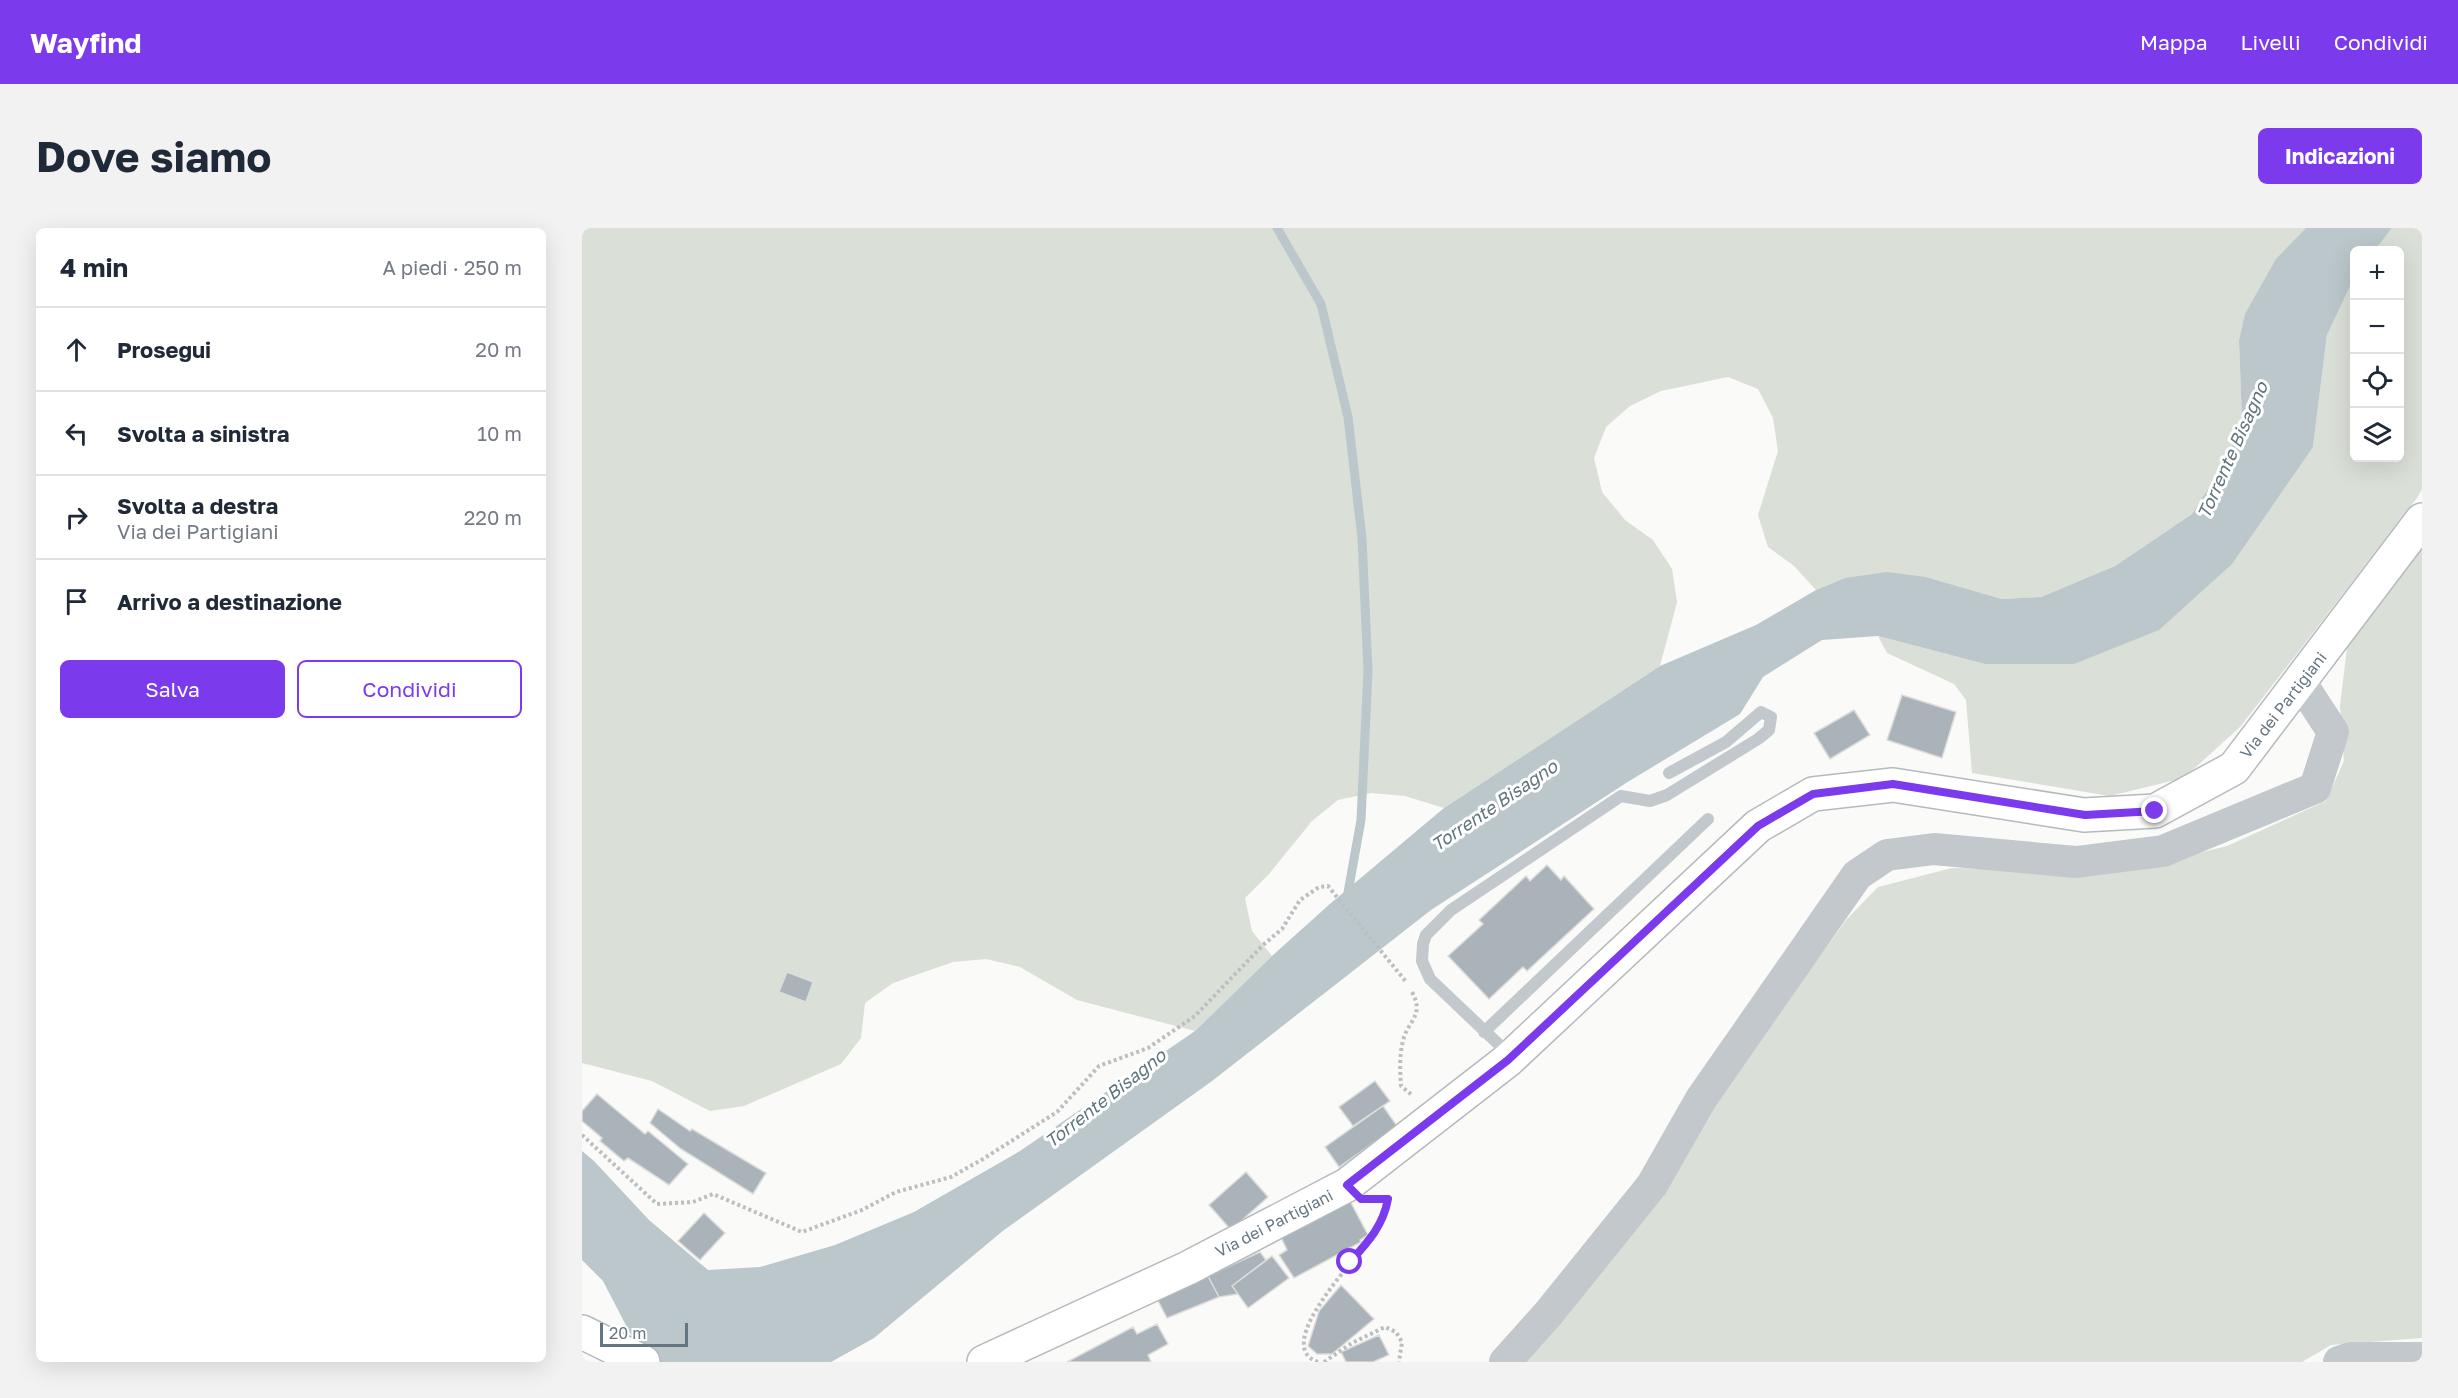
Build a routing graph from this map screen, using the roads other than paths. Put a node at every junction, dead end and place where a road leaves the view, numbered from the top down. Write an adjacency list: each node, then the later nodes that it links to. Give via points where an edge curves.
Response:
1 (2422, 520): 2 (main road, Via dei Partigiani)
2 (2301, 682): 6 (main road, Via dei Partigiani, via 2234,768 2155,811 2085,815 1893,784 1813,794 1758,826); 11 (street, via 2333,732 2315,788 2163,851 2076,862 1934,849 1887,855 1857,875 1701,1099 1652,1185)
3 (1669, 773): 5 (lane, via 1726,742 1761,712 1771,717 1770,730 1758,739 1667,795 1650,801 1621,796 1451,909 1434,926 1423,944 1424,969)
4 (1708, 819): 5 (lane)
5 (1484, 1032): 6 (lane)
6 (1511, 1057): 10 (main road, Via dei Partigiani, via 1347,1185 1188,1268)
7 (582, 1332): 9 (main road)
8 (2422, 1358): 12 (street, via 2351,1358)
9 (643, 1362)
10 (984, 1362)
11 (1505, 1362)
12 (2339, 1362)

